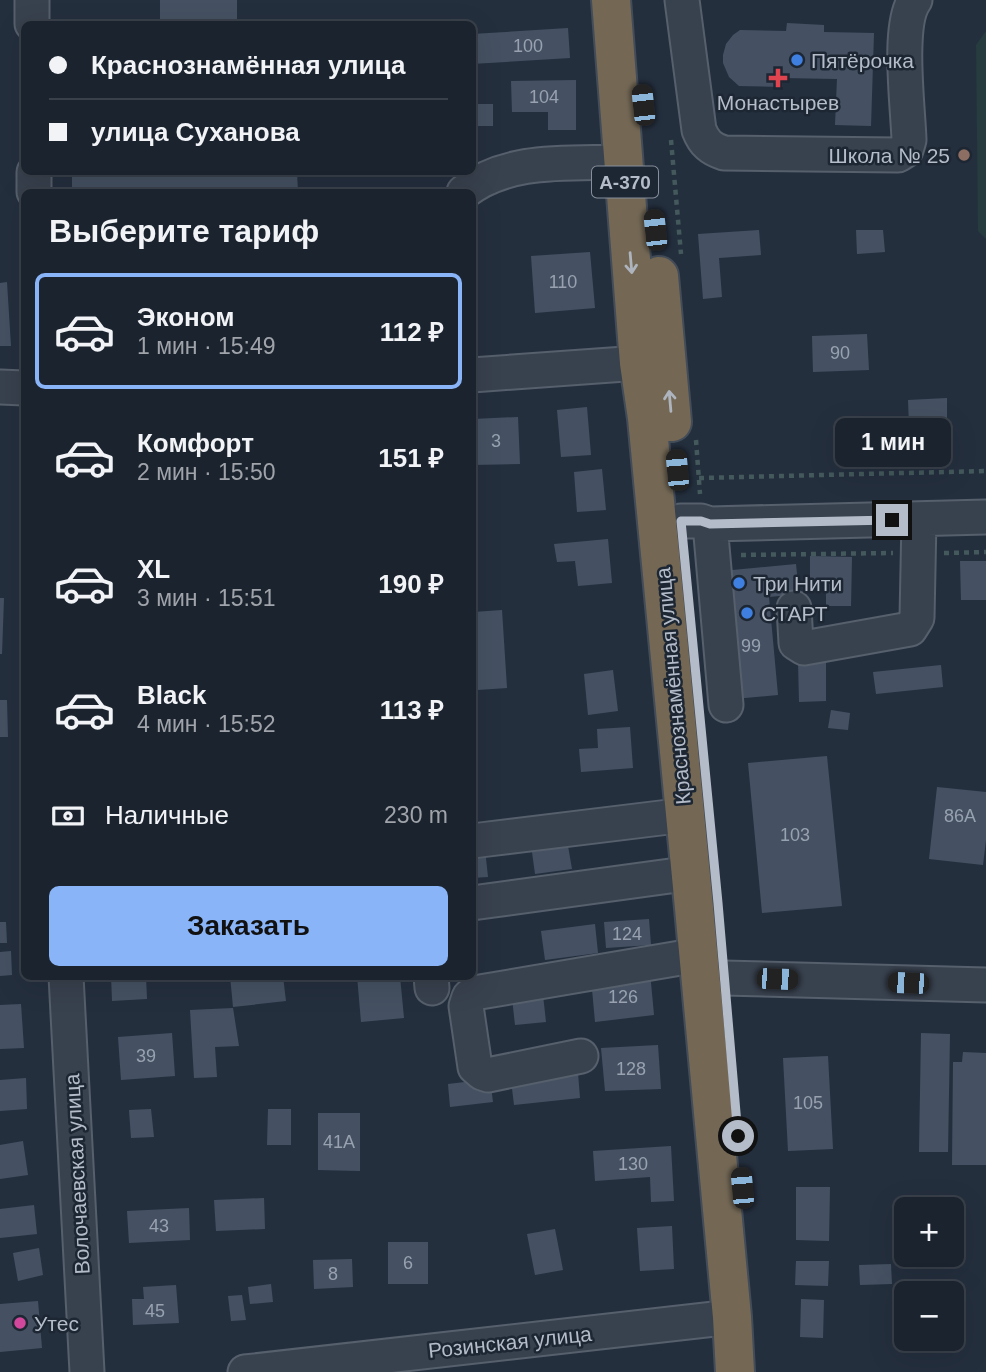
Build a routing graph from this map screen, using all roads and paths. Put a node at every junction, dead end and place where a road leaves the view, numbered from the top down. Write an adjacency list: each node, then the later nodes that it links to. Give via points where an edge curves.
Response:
1 (32, 0): 6 (street)
2 (611, 0): 7 (highway, Краснознамённая улица / А-370)
3 (634, 0): 17 (highway, Краснознамённая улица / А-370, one-way to 3)
4 (682, 0): 5 (street, via 699,130 713,149 724,153 898,155 909,140 905,32)
5 (915, 0)
6 (32, 21)
7 (624, 162): 8 (street, via 515,167); 9 (highway, Краснознамённая улица / А-370, one-way to 9)
8 (469, 189)
9 (639, 363): 10 (street); 22 (highway, Краснознамённая улица / А-370)
10 (476, 375)
11 (0, 387): 12 (street)
12 (21, 388)
13 (986, 471): 14 (path)
14 (699, 478)
15 (986, 517): 16 (street)
16 (919, 519): 17 (street); 19 (street)
17 (702, 534): 19 (path); 21 (street); 26 (highway, Краснознамённая улица / А-370)
18 (986, 552): 19 (path)
19 (918, 553): 20 (street, via 917,618 910,629 804,648 796,643)
20 (794, 608)
21 (726, 705)
22 (685, 815): 23 (street); 24 (highway, Краснознамённая улица / А-370)
23 (476, 841)
24 (692, 873): 25 (street); 26 (highway, Краснознамённая улица / А-370)
25 (476, 902)
26 (711, 966): 28 (street); 29 (street, via 469,997 466,1006 475,1067 482,1073); 30 (highway, Краснознамённая улица / А-370); 34 (highway, Краснознамённая улица / А-370)
27 (66, 980): 31 (street, Волочаевская улица)
28 (986, 985)
29 (581, 1056)
30 (732, 1317): 32 (street, Розинская улица); 33 (highway, Краснознамённая улица / А-370)
31 (87, 1372)
32 (245, 1372)
33 (735, 1372)
34 (757, 1372)

